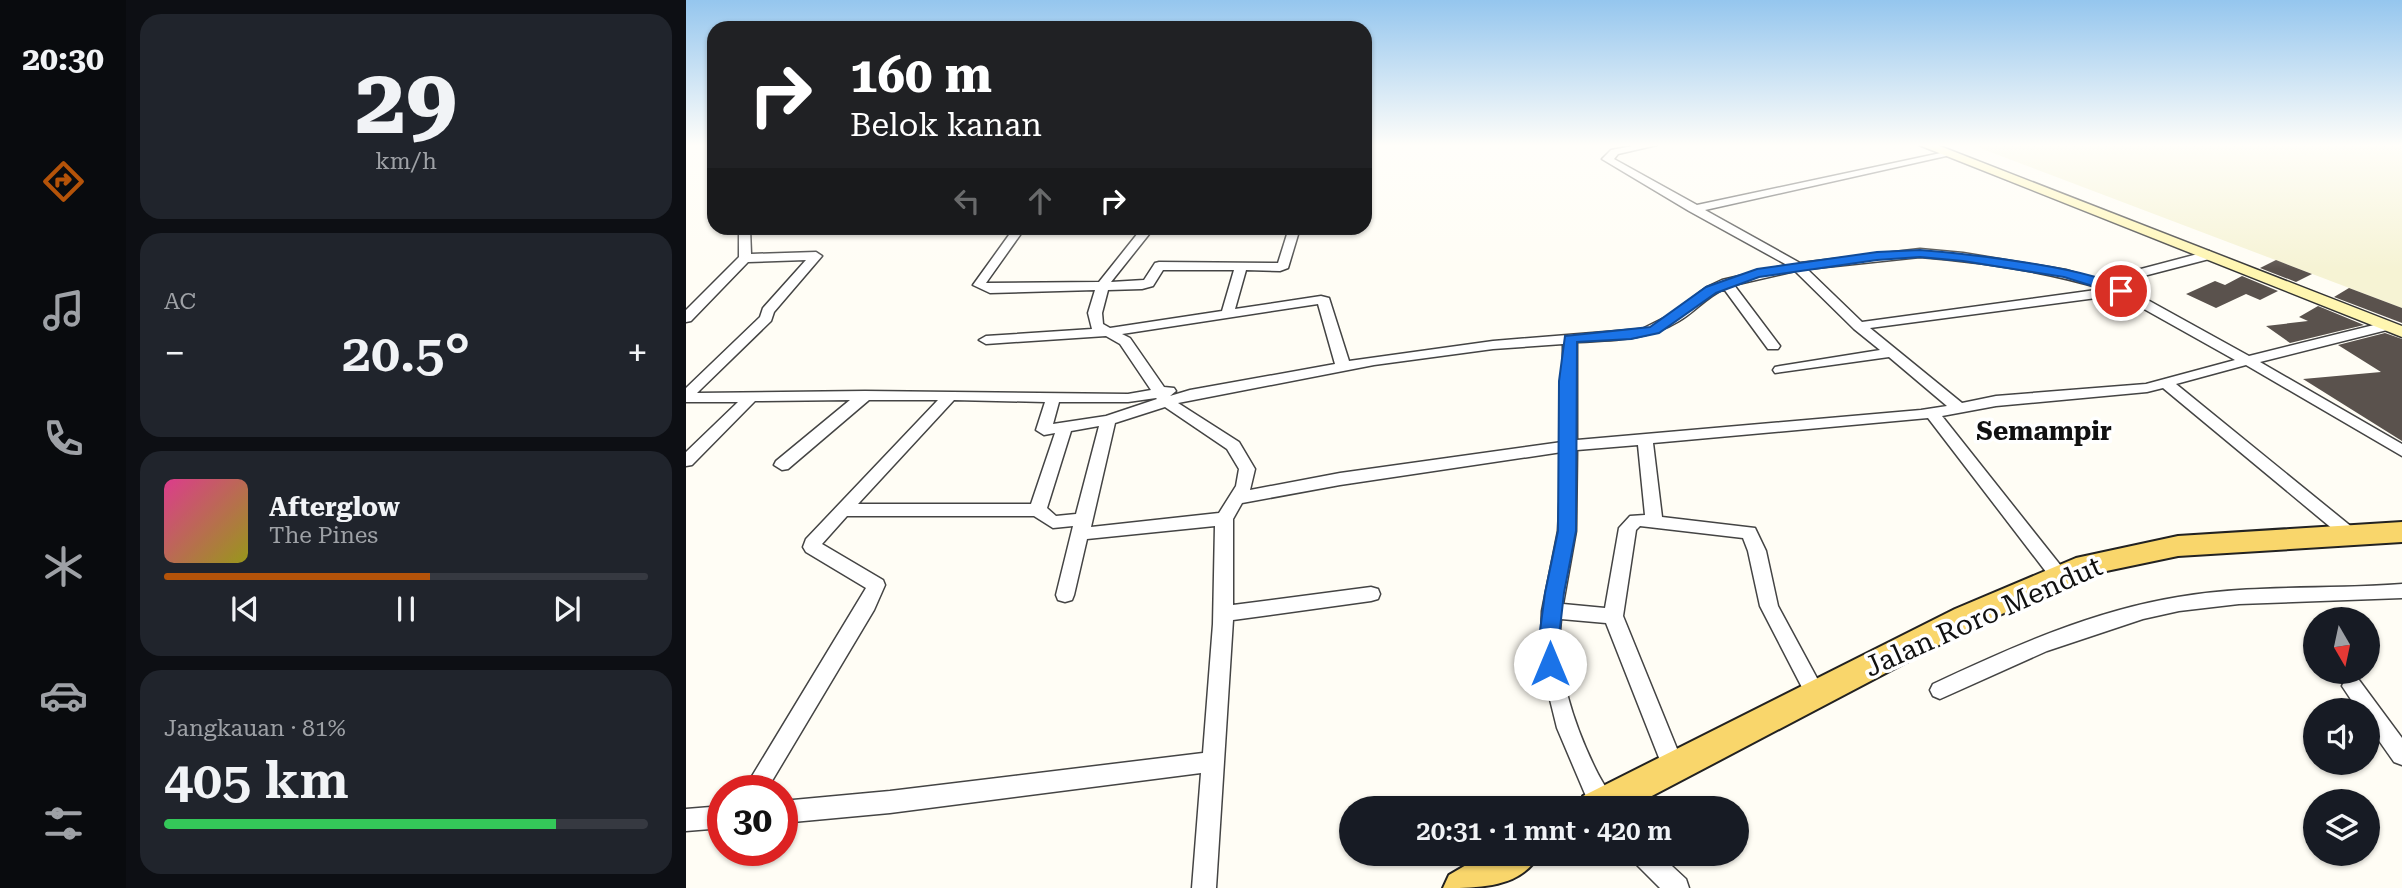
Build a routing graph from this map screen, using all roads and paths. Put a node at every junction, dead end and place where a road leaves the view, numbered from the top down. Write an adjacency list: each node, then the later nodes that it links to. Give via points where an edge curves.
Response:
1 (1654, 186): 4 (street)
2 (1795, 186): 4 (street)
3 (2032, 186): 9 (main road)
4 (1693, 209): 11 (street)
5 (744, 235): 10 (street)
6 (1014, 235): 15 (street, via 979,285 990,289)
7 (1143, 235): 15 (street)
8 (1294, 235): 12 (street, via 1284,265)
9 (2209, 255): 14 (street); 20 (main road)
10 (745, 258): 18 (street); 32 (street, via 816,256 766,318)
11 (1797, 266): 13 (street); 14 (street, via 1929,254 1997,262); 19 (street)
12 (1241, 267): 15 (street, via 1159,266 1146,284); 17 (street)
13 (1726, 283): 23 (street, via 1654,330); 25 (street)
14 (2100, 284): 16 (street)
15 (1103, 286): 21 (street, via 1093,313 1097,326)
16 (2121, 291): 19 (street); 27 (street)
17 (1228, 312): 21 (street); 28 (street, via 1323,300)
18 (686, 317)
19 (1859, 326): 26 (street)
20 (2386, 326): 22 (main road); 27 (street)
21 (1107, 332): 24 (street); 36 (street, via 1125,341)
22 (2402, 332)
23 (1570, 339): 28 (street); 42 (street)
24 (986, 340)
25 (1773, 346)
26 (1890, 353): 29 (street); 37 (street)
27 (2247, 361): 30 (street); 43 (street)
28 (1341, 362): 36 (street)
29 (1780, 370)
30 (2168, 385): 37 (street); 53 (street)
31 (865, 395): 33 (street); 34 (street); 45 (street)
32 (686, 397): 33 (street)
33 (751, 397): 44 (street)
34 (949, 397): 35 (street); 47 (street)
35 (1054, 398): 36 (street); 40 (street, via 1044,430)
36 (1164, 398): 39 (street); 46 (street, via 1245,460 1247,478)
37 (1958, 407): 38 (street)
38 (1933, 414): 41 (street); 54 (street)
39 (1108, 420): 40 (street); 51 (street)
40 (1064, 429): 48 (street)
41 (1645, 439): 42 (street); 50 (street)
42 (1568, 446): 46 (street); 58 (street, via 1567,531)
43 (2402, 451)
44 (686, 461)
45 (782, 465)
46 (1235, 499): 49 (street)
47 (844, 510): 48 (street); 67 (street, via 812,547 876,585)
48 (1038, 510): 51 (street, via 1053,522)
49 (1224, 519): 51 (street); 59 (street)
50 (1654, 521): 60 (street, via 1636,520 1628,528); 63 (street, via 1749,532 1769,606)
51 (1080, 526): 57 (street)
52 (2402, 532): 53 (main road, Jalan Roro Mendut)
53 (2352, 536): 54 (main road, Jalan Roro Mendut, via 2178,546 2097,562)
54 (2059, 576): 63 (main road, Jalan Roro Mendut)
55 (2402, 591): 62 (street, via 2216,599 2150,610 2066,633)
56 (1371, 594): 59 (street)
57 (1065, 595)
58 (1552, 611): 60 (street); 68 (street, via 1550,664)
59 (1223, 614): 65 (street)
60 (1613, 616): 66 (street)
61 (2351, 686): 64 (street)
62 (1940, 690)
63 (1815, 693): 66 (main road, Jalan Roro Mendut)
64 (2402, 755)
65 (1212, 762): 70 (street); 75 (street)
66 (1672, 766): 69 (main road, Jalan Roro Mendut)
67 (764, 775)
68 (1596, 796)
69 (1620, 796)
70 (798, 811)
71 (707, 818): 72 (street)
72 (686, 820)
73 (1500, 866): 76 (main road)
74 (1654, 866): 77 (street)
75 (1204, 888)
76 (1462, 888)
77 (1677, 888)

